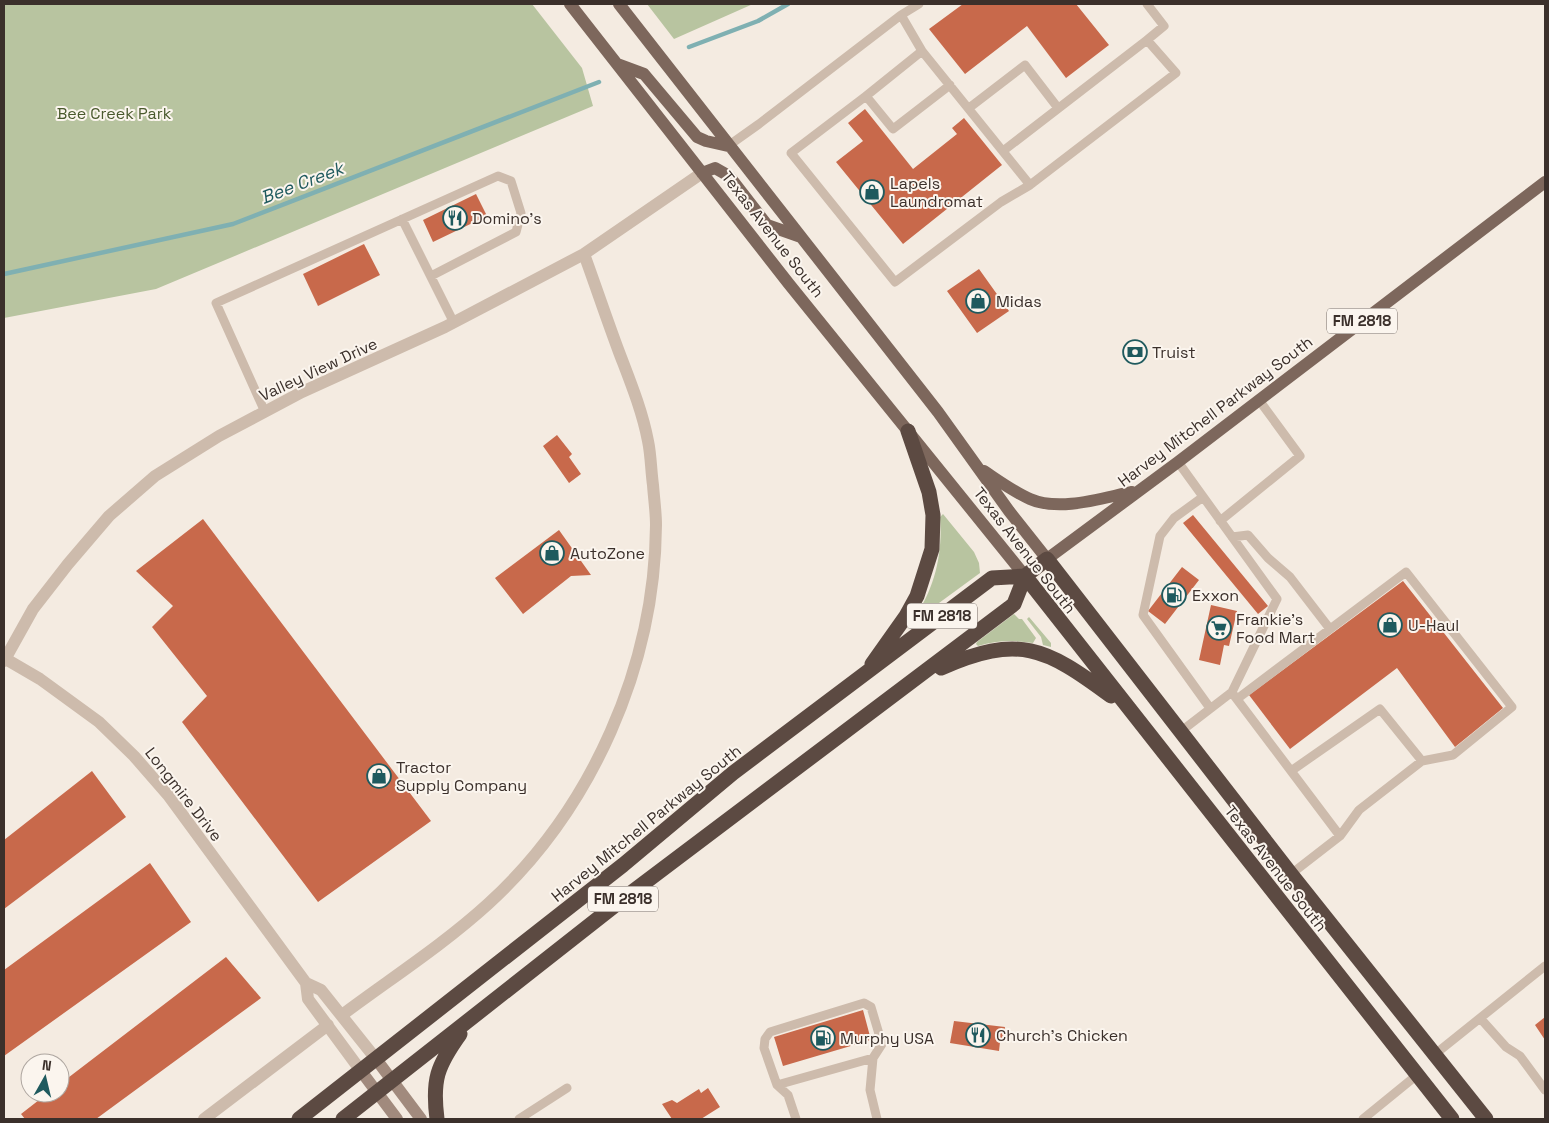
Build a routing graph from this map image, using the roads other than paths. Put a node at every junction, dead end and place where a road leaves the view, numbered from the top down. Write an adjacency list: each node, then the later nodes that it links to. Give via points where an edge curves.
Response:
1 (570, 4): 8 (main road, Texas Avenue South)
2 (619, 4): 13 (main road, Texas Avenue South)
3 (919, 4): 5 (lane)
4 (1147, 4): 6 (lane, via 1164,26)
5 (901, 15): 7 (lane); 13 (lane)
6 (1147, 40): 12 (lane); 17 (lane, via 1176,74)
7 (922, 51): 9 (lane); 10 (lane)
8 (617, 64): 13 (main road, via 644,74 697,137); 15 (main road, Texas Avenue South)
9 (950, 85): 10 (lane, via 893,129); 11 (lane)
10 (866, 96): 17 (lane, via 791,153 895,282 1001,202)
11 (969, 108): 12 (lane, via 1026,65); 14 (lane)
12 (1058, 108): 14 (lane)
13 (728, 146): 19 (main road, Texas Avenue South)
14 (1003, 151): 17 (lane)
15 (702, 172): 19 (main road, via 715,168 729,176 767,226); 20 (street, Valley View Drive); 25 (main road, Texas Avenue South)
16 (1545, 182): 23 (main road, Harvey Mitchell Parkway South / FM 2818)
17 (1030, 185)
18 (402, 219): 21 (lane); 21 (lane, via 498,176 511,181 520,213 516,232); 24 (lane, via 216,303)
19 (801, 237): 27 (main road, Texas Avenue South)
20 (584, 254): 22 (street, Valley View Drive); 48 (street, via 635,392 648,442 656,524 654,569 647,616 634,665 600,755 575,799 544,843 488,903 461,926)
21 (431, 276): 22 (lane)
22 (454, 322): 24 (street, Valley View Drive)
23 (1258, 400): 26 (main road, Harvey Mitchell Parkway South / FM 2818); 30 (lane, via 1300,456)
24 (265, 412): 35 (street, Valley View Drive, via 155,476 108,516 33,610)
25 (908, 430): 33 (main road, Texas Avenue South); 36 (highway, via 929,492 933,515 932,549 914,603)
26 (1178, 462): 28 (main road, Harvey Mitchell Parkway South / FM 2818); 29 (lane)
27 (977, 467): 28 (main road, via 1031,500 1050,504 1070,504); 32 (main road, Texas Avenue South)
28 (1137, 491): 32 (main road, Harvey Mitchell Parkway South / FM 2818)
29 (1203, 497): 30 (lane); 40 (lane, via 1174,518 1160,536 1143,615)
30 (1220, 521): 31 (lane)
31 (1232, 537): 34 (lane, via 1248,535 1290,576); 38 (lane, via 1277,599)
32 (1047, 559): 33 (highway, Harvey Mitchell Parkway South / FM 2818); 41 (highway, Texas Avenue South)
33 (1025, 576): 36 (highway, Harvey Mitchell Parkway South / FM 2818, via 992,578); 37 (highway, FM 2818, via 1014,604); 39 (highway, Texas Avenue South)
34 (1330, 629): 38 (lane); 42 (lane, via 1406,572 1512,707 1453,755)
35 (4, 659): 47 (street, Longmire Drive, via 40,679 92,717 134,756 168,794)
36 (866, 673): 54 (highway, Harvey Mitchell Parkway South / FM 2818, via 733,773 616,871)
37 (919, 678): 39 (highway, via 979,653 1012,648 1033,650 1055,658 1083,675); 50 (highway, FM 2818, via 623,899)
38 (1234, 695): 40 (lane); 43 (lane)
39 (1128, 708): 56 (highway, Texas Avenue South)
40 (1210, 708): 41 (lane)
41 (1180, 732): 45 (highway, Texas Avenue South)
42 (1422, 761): 43 (lane, via 1380,709); 44 (lane, via 1359,810)
43 (1291, 771): 44 (lane)
44 (1340, 836): 45 (lane)
45 (1291, 874): 52 (highway, Texas Avenue South)
46 (1545, 966): 49 (lane)
47 (306, 983): 48 (street, Longmire Drive, via 321,990); 51 (street, Longmire Drive, via 308,999)
48 (342, 1015): 54 (street, Longmire Drive)
49 (1480, 1018): 52 (lane); 60 (lane, via 1506,1048 1520,1056)
50 (471, 1019): 57 (highway, FM 2818); 67 (highway, via 439,1067 434,1096)
51 (328, 1025): 55 (street, Longmire Drive); 62 (street)
52 (1434, 1055): 73 (highway, Texas Avenue South)
53 (873, 1058): 58 (lane); 58 (lane, via 882,1044 871,1007 864,1003 770,1032 765,1038 764,1048); 70 (lane, via 870,1090)
54 (376, 1059): 55 (highway, Harvey Mitchell Parkway South / FM 2818); 57 (street, Longmire Drive)
55 (361, 1071): 61 (street, Longmire Drive); 63 (highway, Harvey Mitchell Parkway South / FM 2818)
56 (1417, 1075): 71 (lane); 72 (highway, Texas Avenue South)
57 (392, 1080): 61 (highway, FM 2818); 66 (street, Longmire Drive)
58 (777, 1085): 69 (lane, via 788,1096)
59 (567, 1088): 68 (lane)
60 (1545, 1090)
61 (377, 1092): 64 (highway, FM 2818); 65 (street, Longmire Drive)
62 (204, 1119)
63 (299, 1119)
64 (343, 1119)
65 (397, 1119)
66 (421, 1119)
67 (437, 1119)
68 (519, 1119)
69 (796, 1119)
70 (877, 1119)
71 (1363, 1119)
72 (1452, 1119)
73 (1486, 1119)

